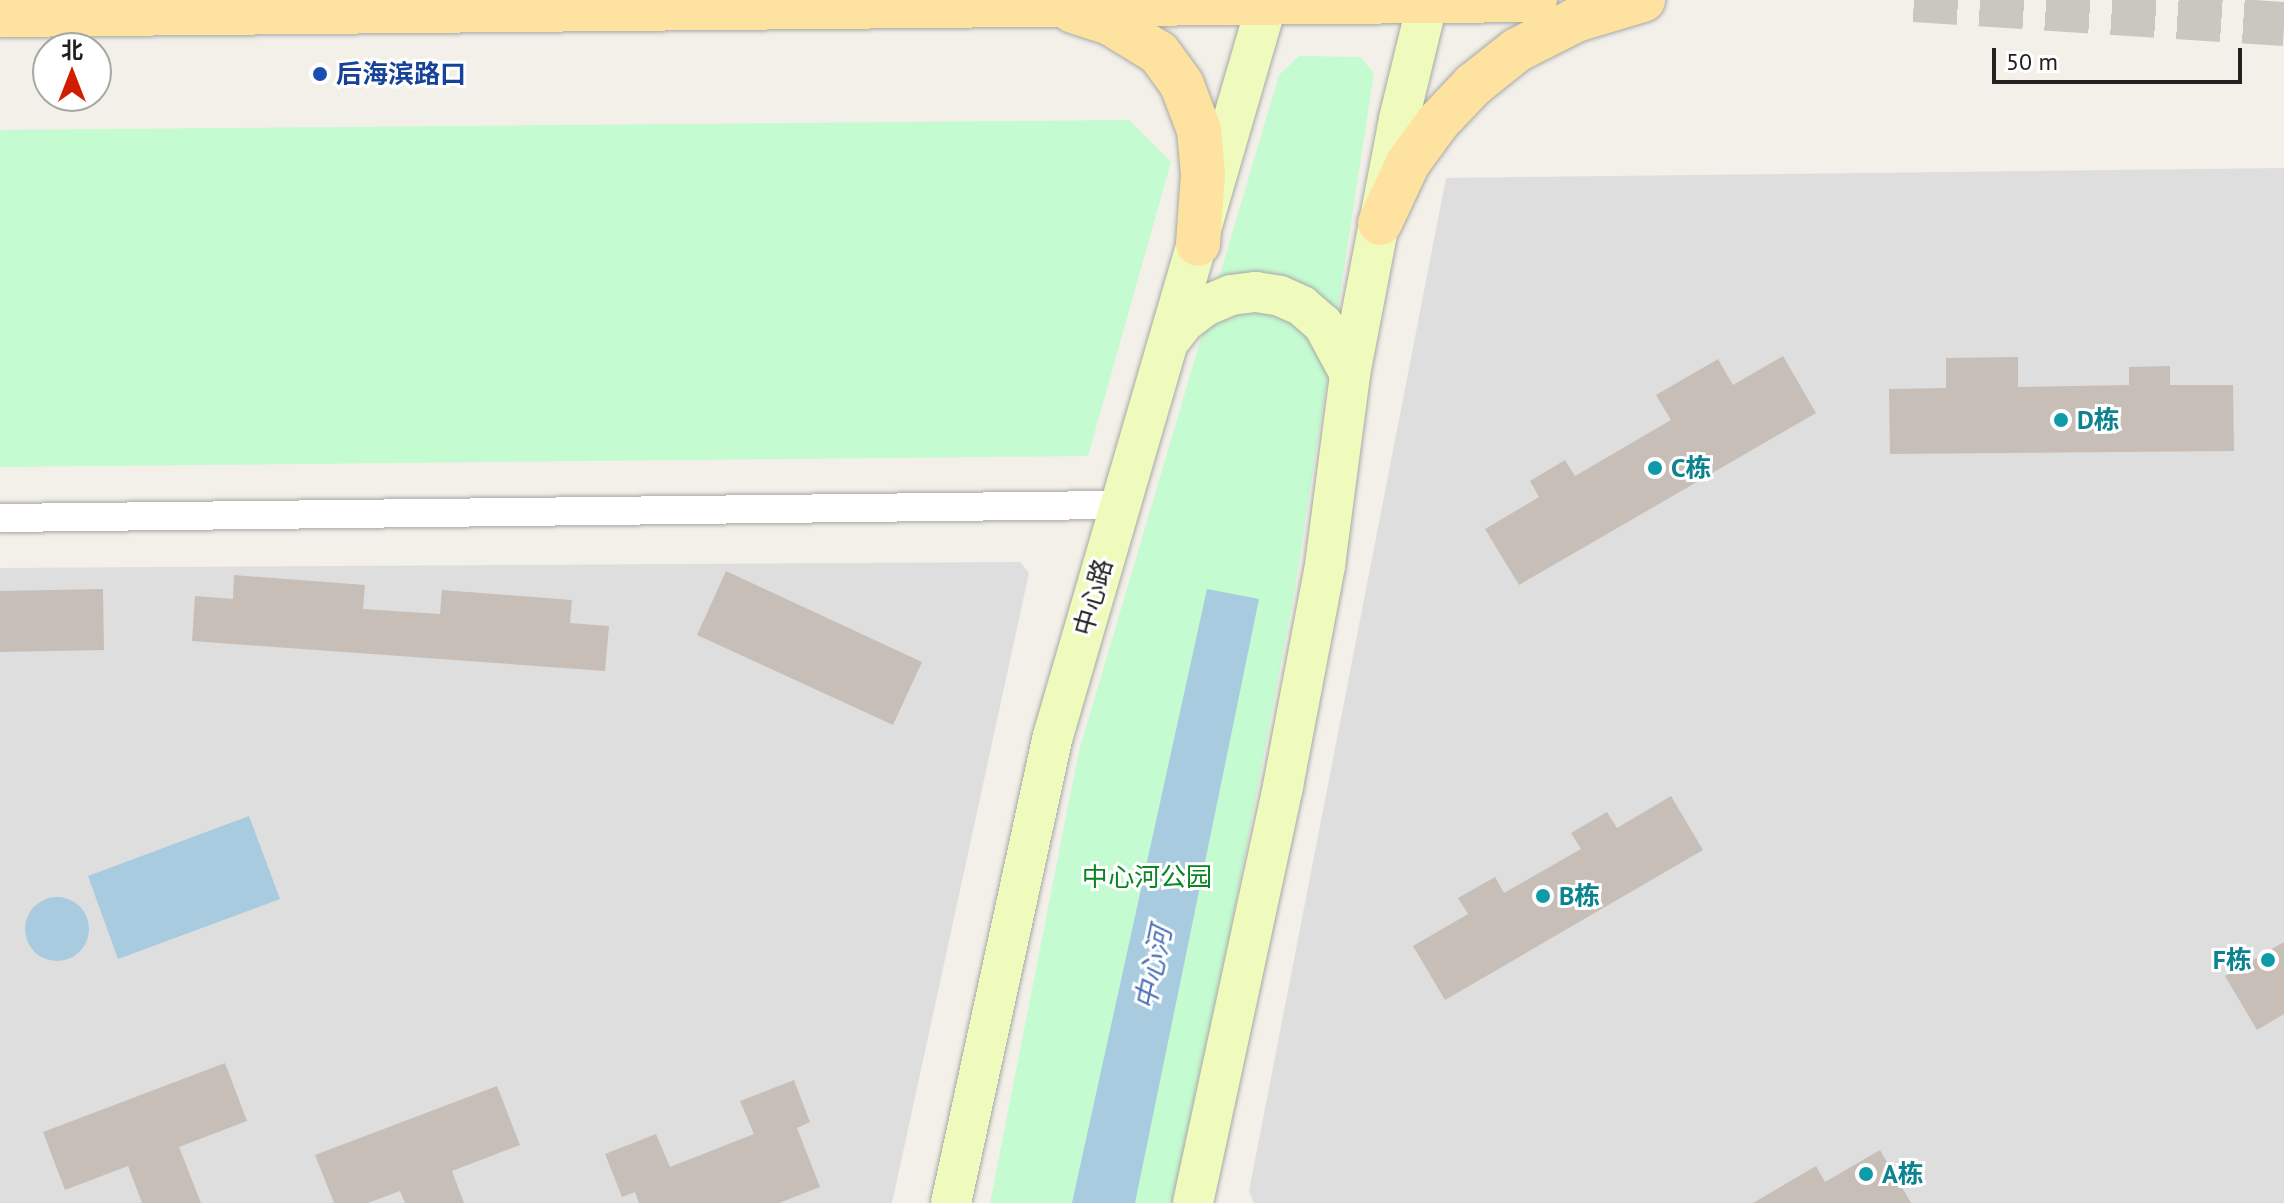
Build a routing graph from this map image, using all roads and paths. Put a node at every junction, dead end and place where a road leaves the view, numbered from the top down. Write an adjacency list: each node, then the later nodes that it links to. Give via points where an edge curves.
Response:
1 (1535, 0): 4 (main road)
2 (1643, 0): 7 (main road, via 1552,32 1517,50 1473,85 1408,163)
3 (1268, 1): 4 (main road); 5 (main road); 8 (main road, 中心路)
4 (1428, 1): 7 (main road)
5 (1048, 3): 6 (main road); 8 (main road, via 1110,23 1159,53 1182,85 1199,130 1203,174)
6 (0, 15)
7 (1380, 223): 10 (main road)
8 (1198, 244): 9 (main road, 中心路)
9 (1167, 343): 10 (main road, via 1205,306 1231,295 1280,296 1323,324); 11 (main road, 中心路)
10 (1350, 374): 14 (main road, via 1322,580 1283,786)
11 (1119, 505): 12 (street); 13 (main road, 中心路, via 1053,736)
12 (0, 518)
13 (951, 1203)
14 (1193, 1203)

